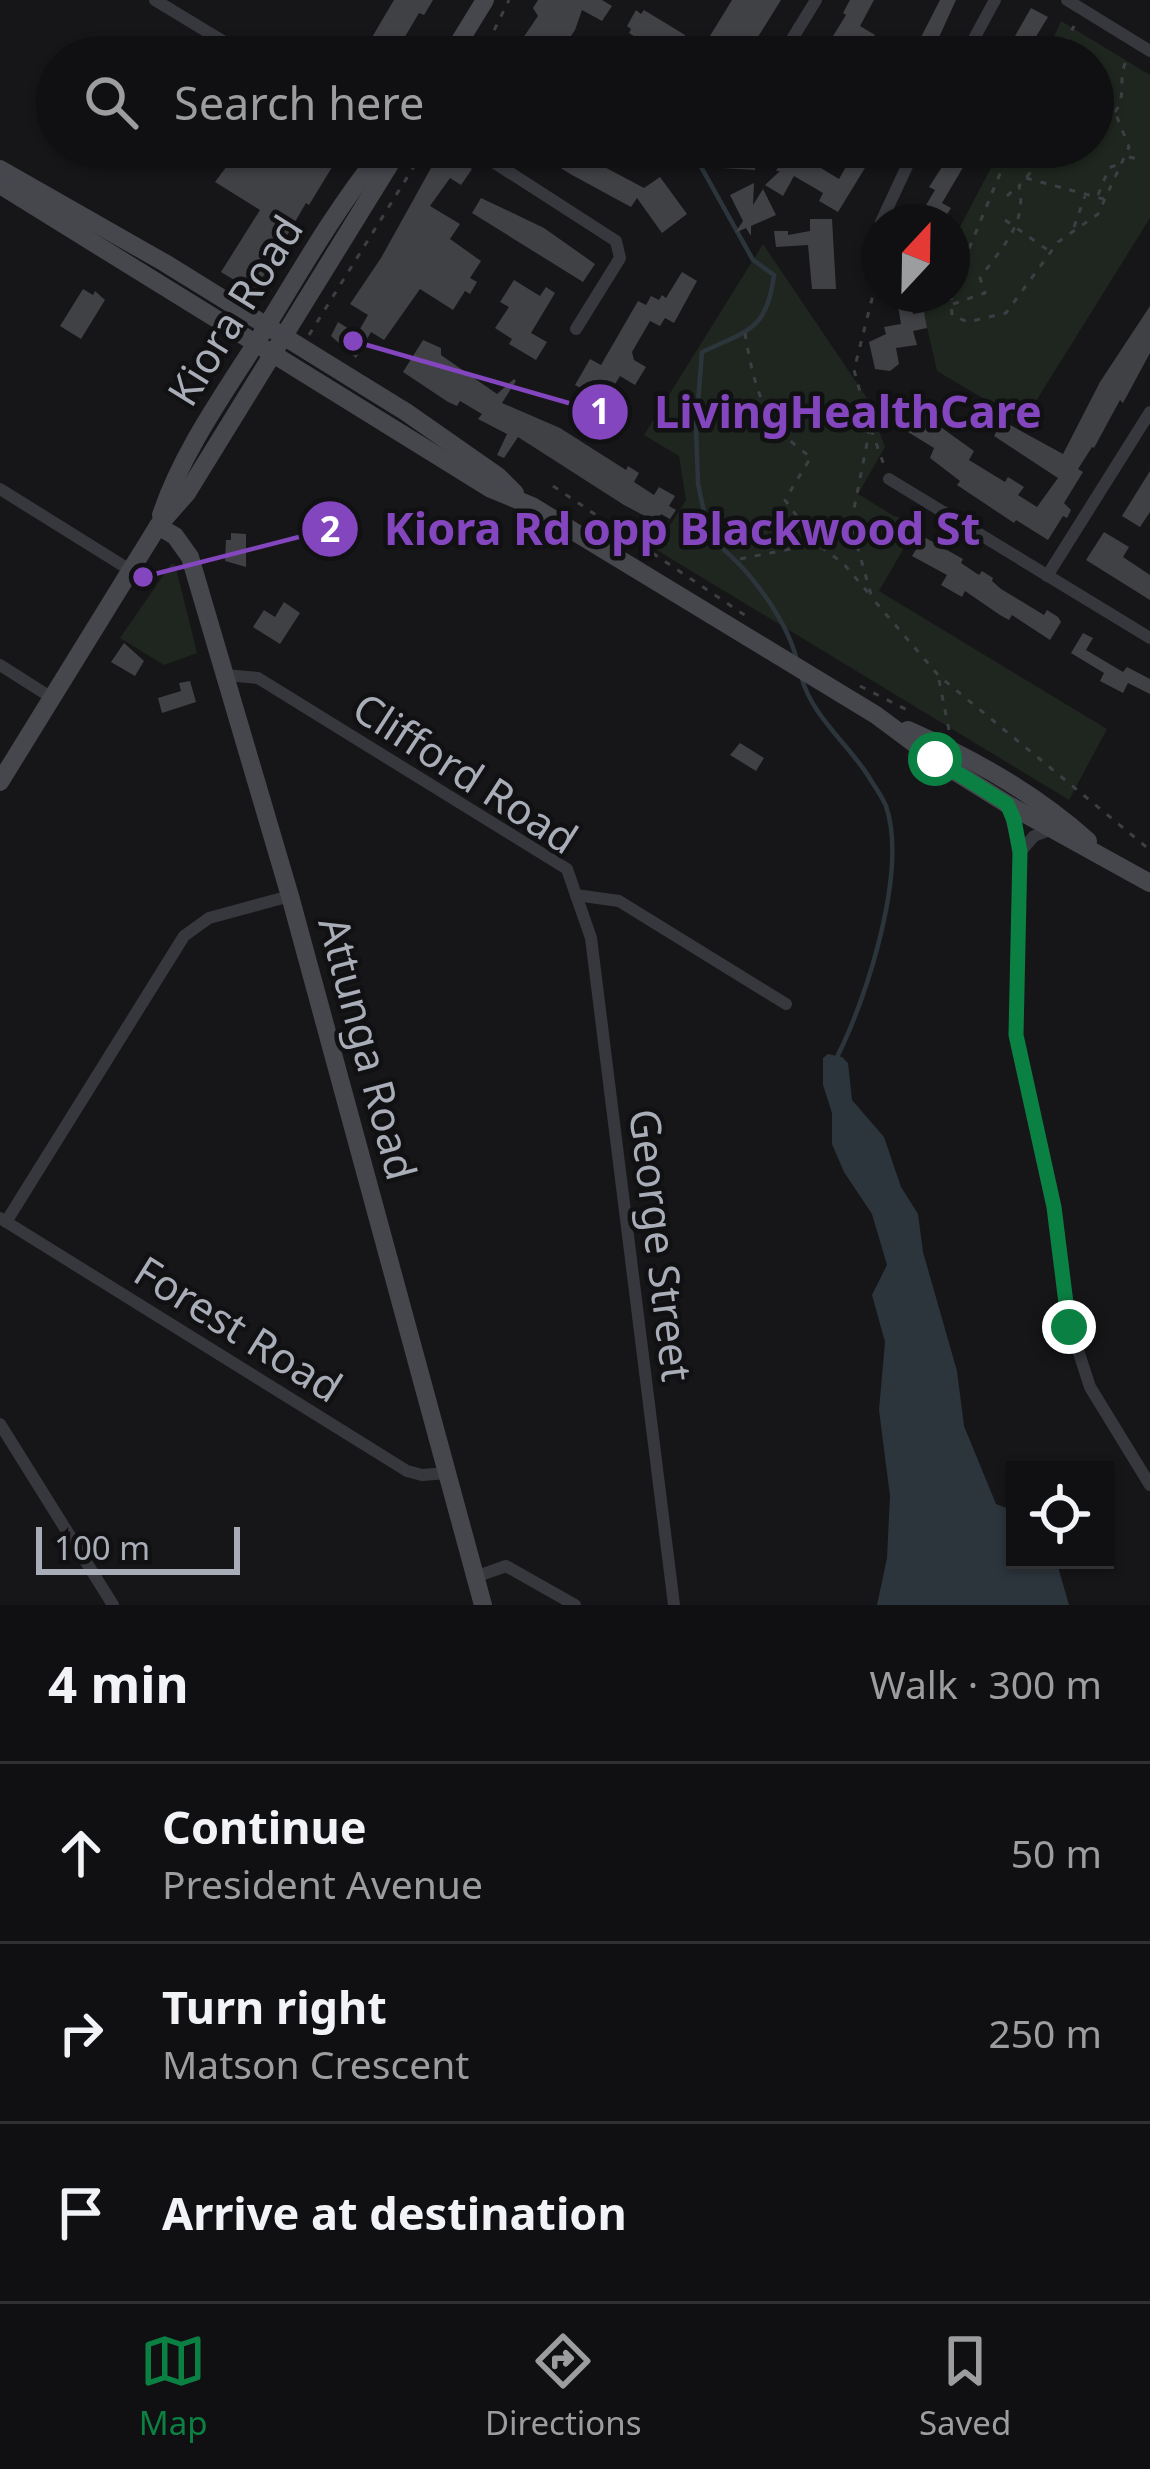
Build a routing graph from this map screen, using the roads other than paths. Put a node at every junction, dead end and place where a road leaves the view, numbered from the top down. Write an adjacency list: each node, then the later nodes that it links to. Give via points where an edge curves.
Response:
1 (155, 0): 6 (street)
2 (485, 0): 7 (main road)
3 (816, 0): 8 (street)
4 (995, 0): 9 (street)
5 (1067, 0): 10 (street)
6 (214, 36)
7 (462, 36)
8 (794, 36)
9 (975, 36)
10 (1150, 51)
11 (387, 168): 18 (main road, Kiora Road)
12 (503, 168): 17 (street, via 616,241 620,258)
13 (906, 168): 16 (street)
14 (0, 169): 18 (main road)
15 (0, 184): 19 (main road)
16 (890, 204)
17 (576, 329)
18 (276, 331): 19 (main road, Kiora Road); 20 (main road, Kiora Road); 24 (main road, via 423,423)
19 (256, 344): 20 (main road); 25 (main road, Kiora Road, via 182,464)
20 (273, 355): 24 (main road, via 491,489); 25 (main road, Kiora Road, via 187,494)
21 (1150, 412): 27 (street)
22 (889, 479): 27 (street)
23 (0, 489): 26 (street)
24 (523, 500): 32 (main road)
25 (158, 526): 26 (main road, Kiora Road); 30 (main road, Attunga Road, via 190,557)
26 (130, 570): 31 (main road, Kiora Road)
27 (1047, 576): 28 (street)
28 (1150, 638)
29 (0, 665): 31 (street)
30 (225, 675): 39 (street, Clifford Road, via 258,678 548,857 567,869); 40 (main road, Attunga Road)
31 (52, 698): 33 (main road, Kiora Road)
32 (876, 715): 34 (main road); 37 (main road, via 1027,794)
33 (0, 782)
34 (1007, 804): 35 (main road); 36 (street)
35 (1050, 830): 36 (street); 37 (main road)
36 (1020, 852): 45 (street, via 1016,1035 1054,1207 1067,1316 1090,1387)
37 (1106, 856): 38 (main road)
38 (1150, 883)
39 (576, 895): 41 (street, Clifford Road, via 619,901); 50 (street, George Street, via 591,938)
40 (290, 896): 42 (street, via 209,917 184,936); 44 (main road, Attunga Road)
41 (786, 1004)
42 (3, 1220): 44 (street, Forest Road, via 407,1471)
43 (0, 1424): 47 (street)
44 (449, 1473): 46 (main road, Attunga Road)
45 (1150, 1484)
46 (475, 1577): 48 (main road, Attunga Road); 49 (street, via 506,1565)
47 (112, 1605)
48 (482, 1605)
49 (575, 1605)
50 (674, 1605)

